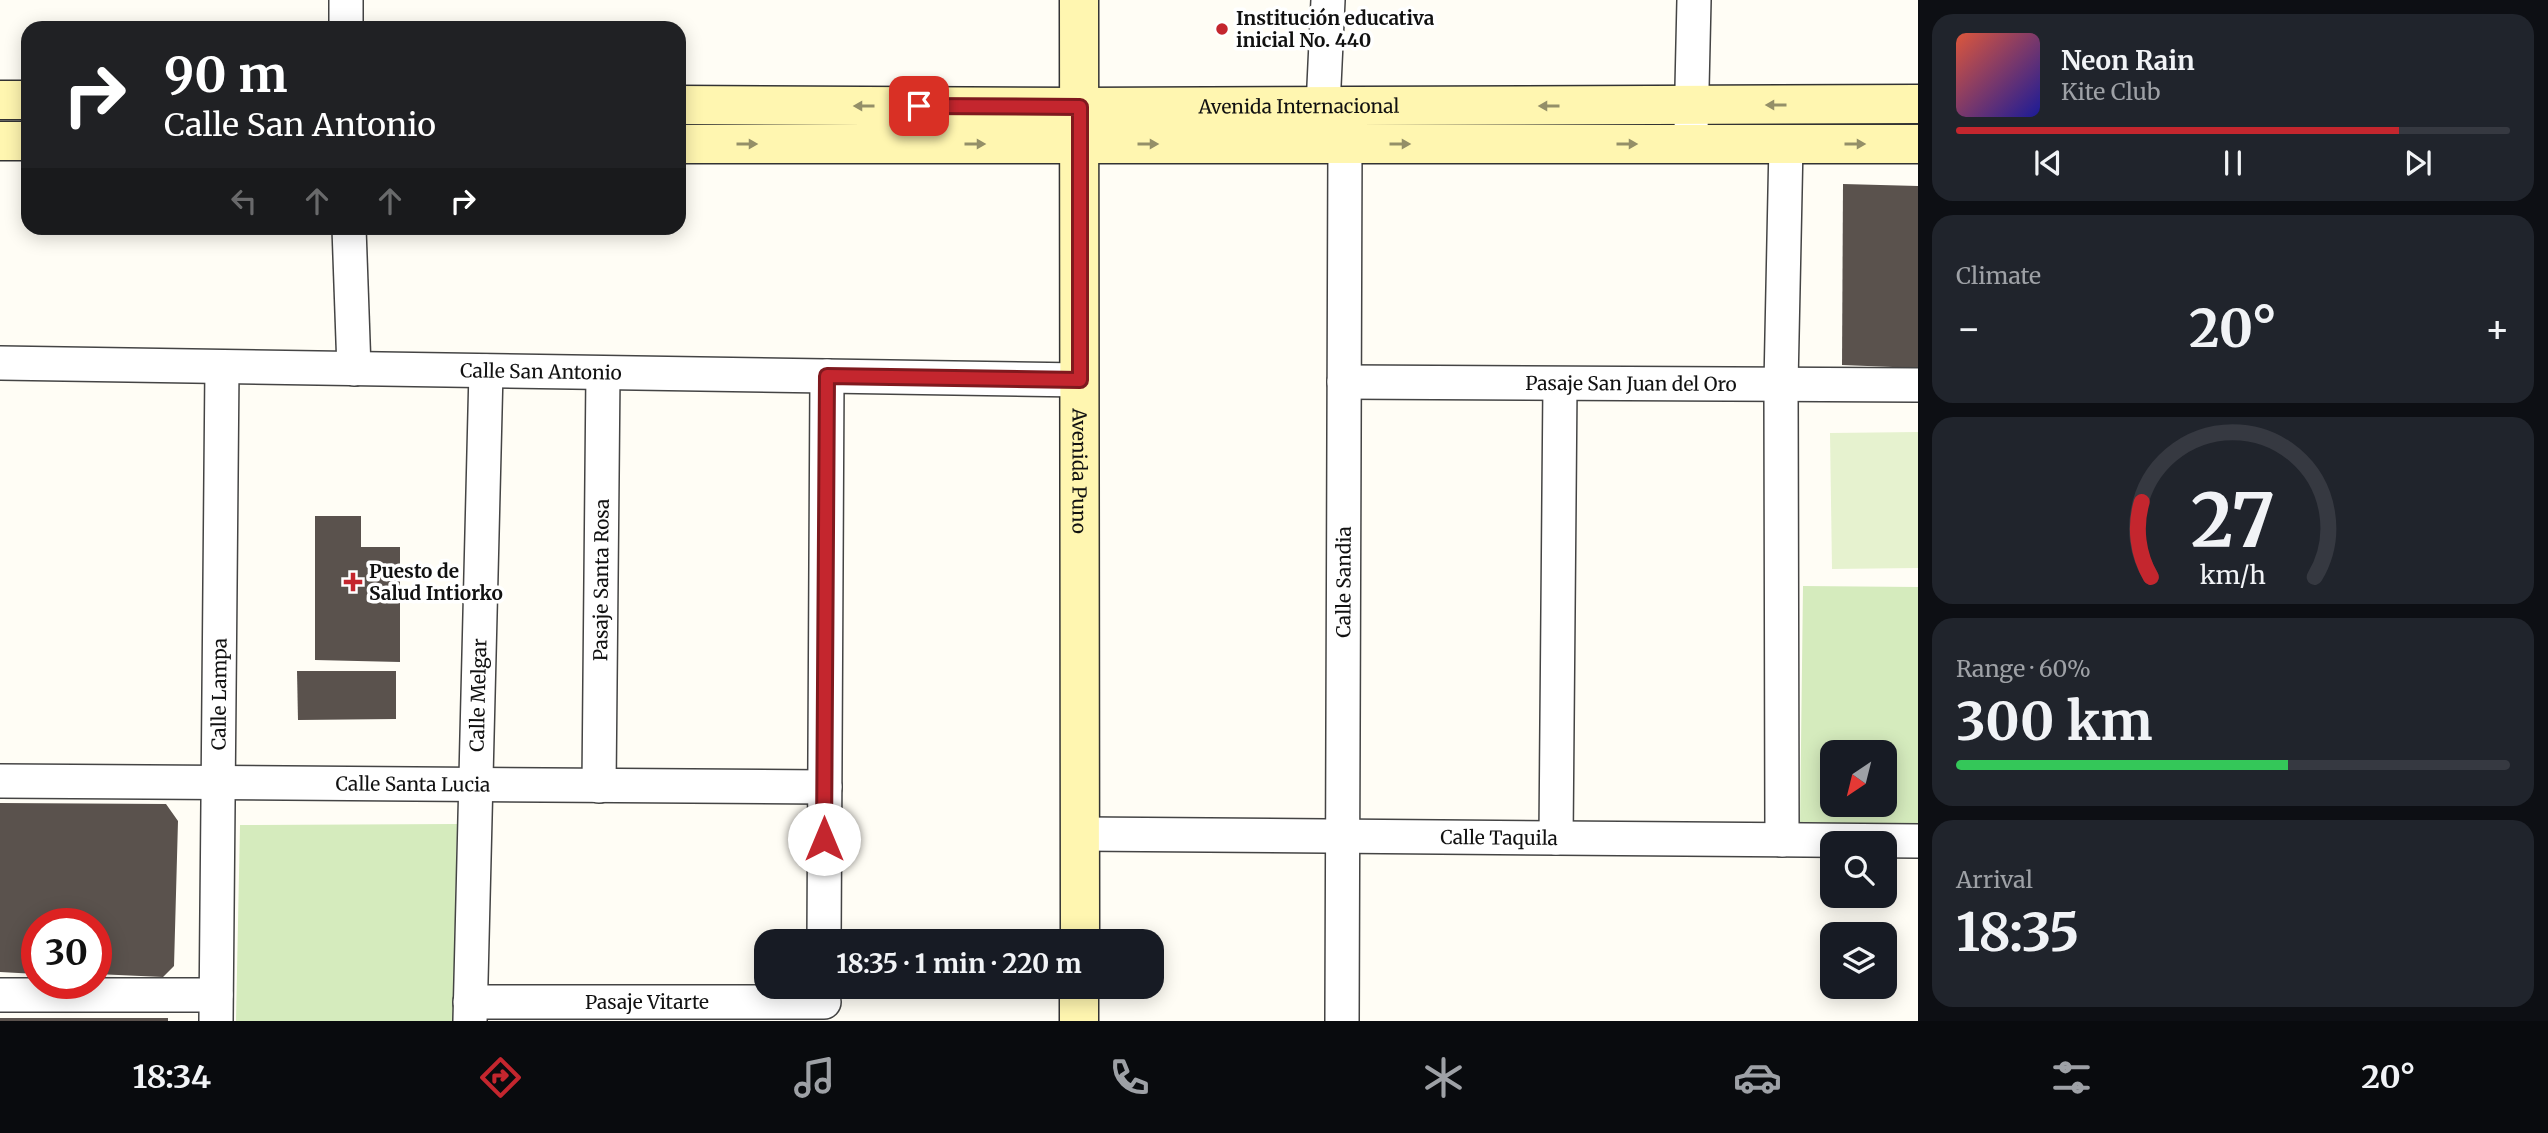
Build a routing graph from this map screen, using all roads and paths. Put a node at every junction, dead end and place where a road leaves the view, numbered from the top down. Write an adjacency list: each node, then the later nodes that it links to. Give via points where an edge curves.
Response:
1 (346, 0): 5 (street)
2 (1079, 0): 12 (main road, Avenida Puno)
3 (1328, 0): 11 (street)
4 (1694, 0): 10 (street)
5 (346, 21)
6 (0, 100): 7 (main road)
7 (21, 100)
8 (1918, 104): 10 (main road, Avenida Internacional, one-way to 10)
9 (686, 105): 12 (main road, Avenida Internacional, one-way to 9)
10 (1692, 105): 11 (main road, Avenida Internacional, one-way to 11); 18 (street)
11 (1323, 107): 12 (main road, Avenida Internacional)
12 (1080, 126): 15 (main road, Avenida Internacional, one-way to 12); 16 (main road, Avenida Internacional, one-way to 16); 27 (main road, Avenida Puno)
13 (0, 141): 14 (main road)
14 (21, 141)
15 (686, 144)
16 (1345, 144): 18 (main road, Avenida Internacional, one-way to 18); 28 (street, Calle Sandia)
17 (1918, 144): 19 (main road, Avenida Internacional, one-way to 17)
18 (1690, 145): 19 (main road, Avenida Internacional)
19 (1786, 145): 30 (street)
20 (349, 235): 23 (street)
21 (0, 363): 22 (street, Calle San Antonio)
22 (222, 367): 23 (street, Calle San Antonio); 33 (street, Calle Lampa)
23 (354, 369): 24 (street, Calle San Antonio)
24 (486, 371): 25 (street, Calle San Antonio); 34 (street, Calle Melgar)
25 (603, 373): 26 (street, Calle San Antonio); 35 (street, Pasaje Santa Rosa)
26 (827, 376): 27 (street, Calle San Antonio); 36 (street)
27 (1080, 380): 37 (main road, Avenida Puno)
28 (1344, 382): 29 (street, Pasaje San Juan del Oro); 38 (street, Calle Sandia)
29 (1560, 384): 30 (street, Pasaje San Juan del Oro); 39 (street)
30 (1782, 384): 31 (street, Pasaje San Juan del Oro); 40 (street)
31 (1918, 385)
32 (0, 781): 33 (street, Calle Santa Lucia)
33 (218, 783): 34 (street, Calle Santa Lucia); 47 (street, Calle Lampa)
34 (475, 785): 35 (street, Calle Santa Lucia); 48 (street, Calle Melgar)
35 (600, 786): 36 (street, Calle Santa Lucia)
36 (825, 787): 42 (street)
37 (1081, 834): 38 (street, Calle Taquila); 43 (main road, Avenida Puno)
38 (1342, 836): 39 (street, Calle Taquila); 50 (street, Calle Sandia)
39 (1556, 838): 40 (street, Calle Taquila)
40 (1782, 840): 41 (street, Calle Taquila)
41 (1918, 841)
42 (824, 929)
43 (1080, 929)
44 (0, 995): 47 (street)
45 (1079, 999): 49 (main road)
46 (824, 1003): 48 (street, Pasaje Vitarte)
47 (216, 1008)
48 (470, 1011)
49 (1079, 1021)
50 (1342, 1021)

